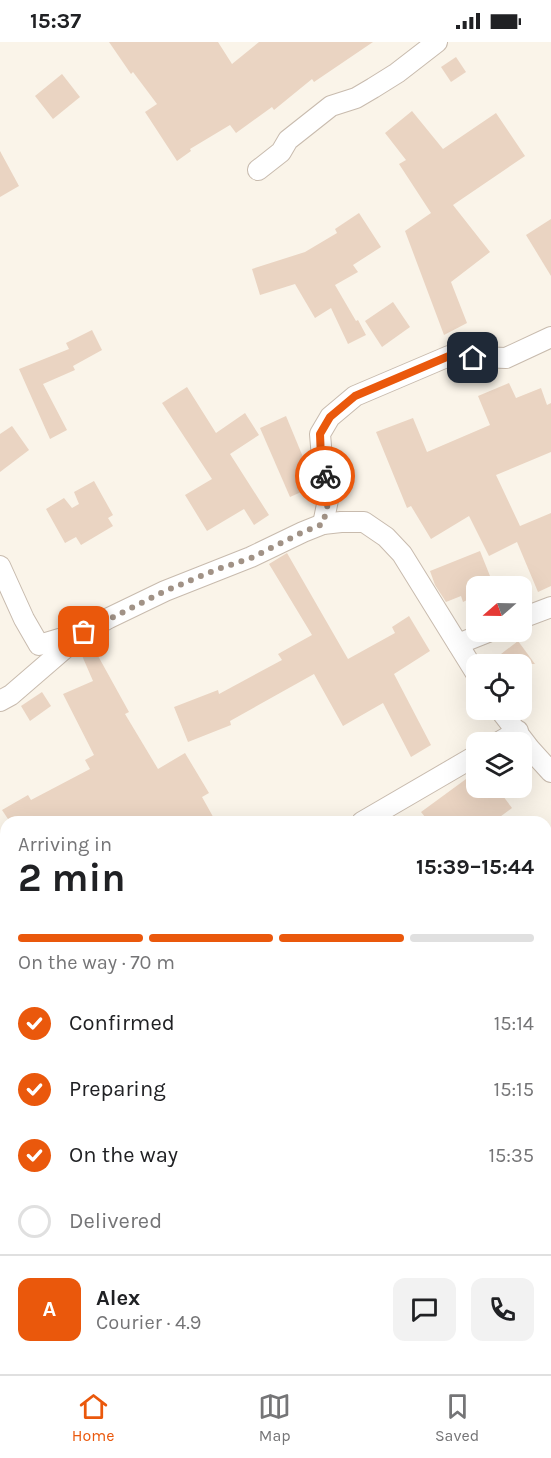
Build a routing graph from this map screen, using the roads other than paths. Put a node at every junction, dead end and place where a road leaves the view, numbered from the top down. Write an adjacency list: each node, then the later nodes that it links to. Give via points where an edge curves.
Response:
1 (436, 42): 2 (street, via 373,88 331,106)
2 (258, 170)
3 (551, 337): 4 (street, via 506,358 449,356 355,396 330,417 320,434 330,495)
4 (323, 524): 8 (street, via 251,558 165,591); 10 (street, via 364,522 386,537 402,554)
5 (0, 566): 8 (street, via 39,645)
6 (551, 607): 7 (street)
7 (532, 614)
8 (84, 632): 12 (street)
9 (466, 641): 10 (street)
10 (458, 644): 11 (street)
11 (466, 657)
12 (0, 701)
13 (509, 720): 14 (street)
14 (518, 731): 16 (street)
15 (466, 761): 17 (street)
16 (551, 772)
17 (372, 816)

